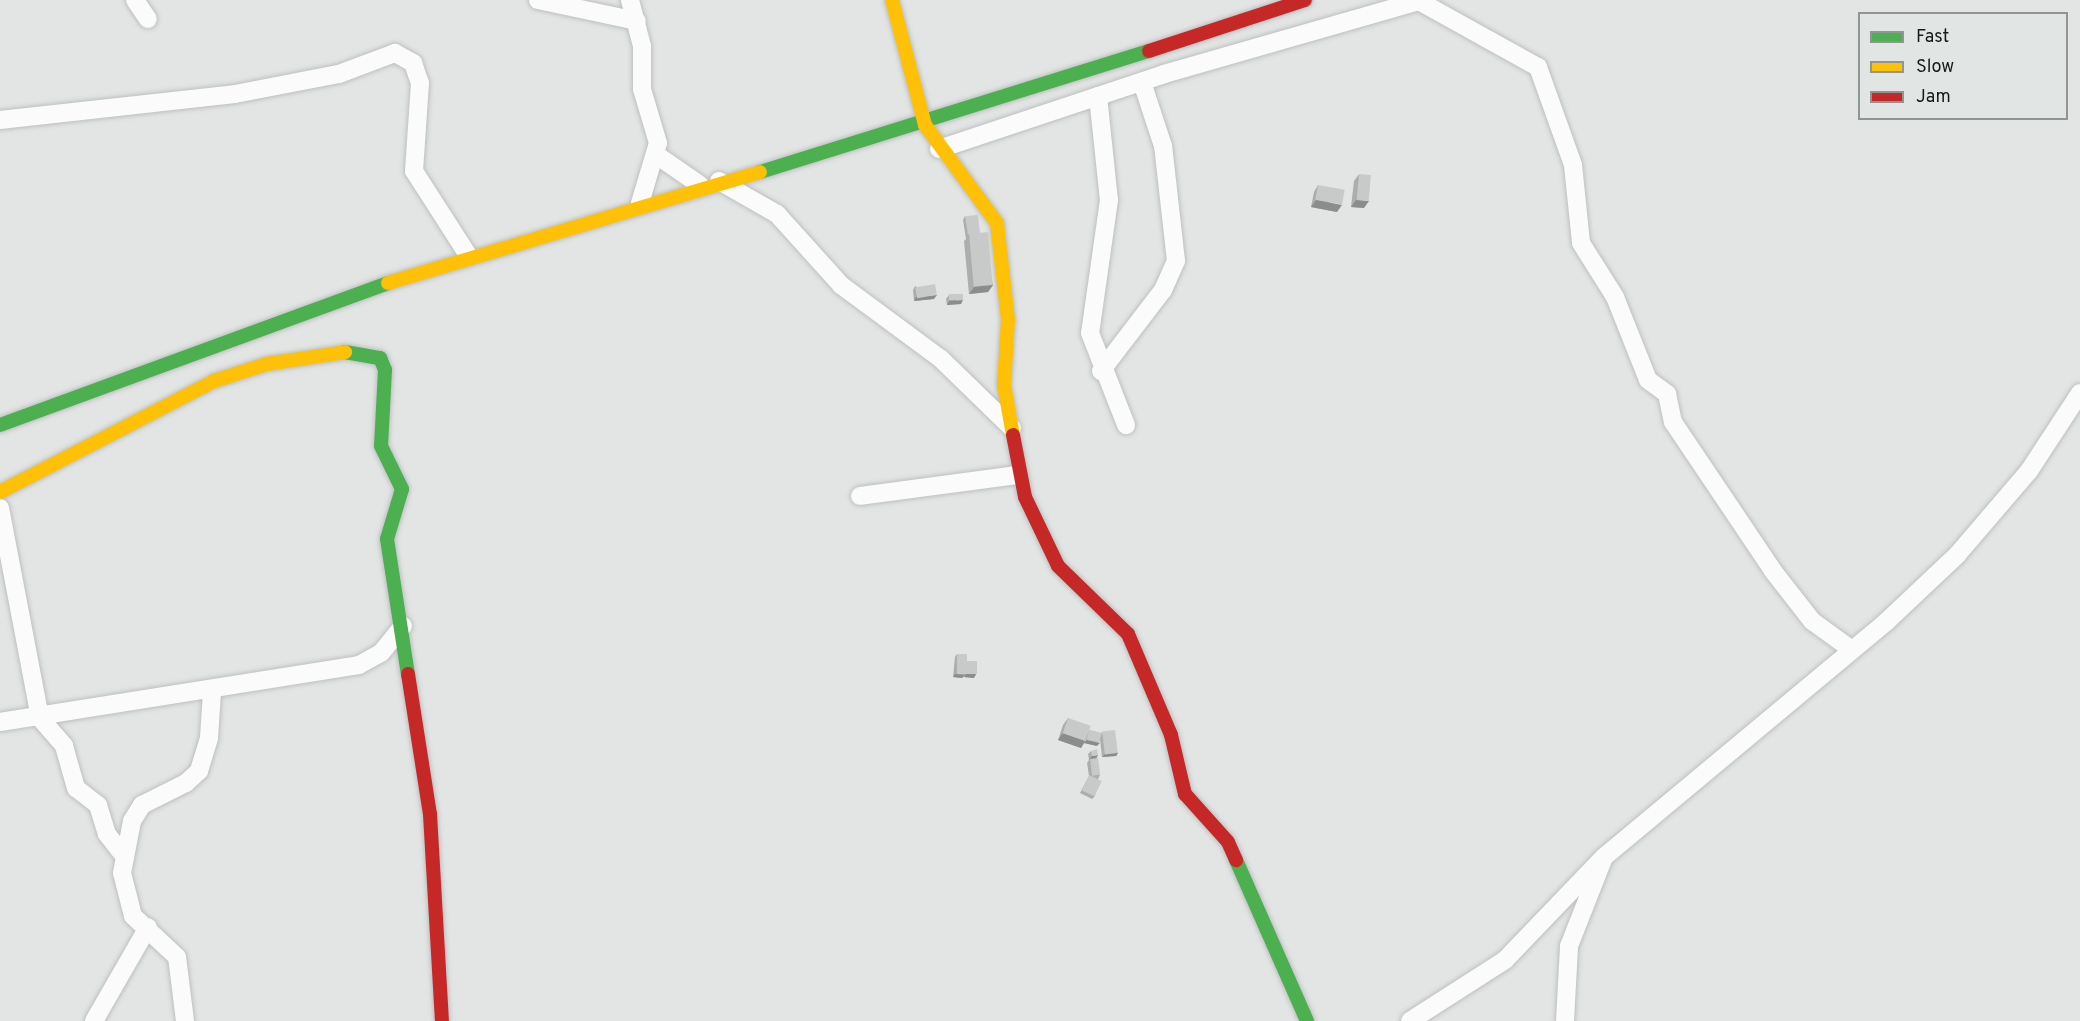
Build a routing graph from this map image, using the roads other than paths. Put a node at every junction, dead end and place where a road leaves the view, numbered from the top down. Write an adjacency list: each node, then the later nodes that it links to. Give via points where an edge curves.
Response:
1 (135, 0): 8 (street)
2 (538, 0): 9 (street)
3 (630, 0): 9 (street)
4 (892, 0): 13 (street)
5 (1305, 0): 7 (street)
6 (1418, 1): 10 (street); 29 (street, via 1541,70 1573,165 1581,243 1615,297 1648,380 1667,394 1674,422 1808,617 1829,638)
7 (1278, 4): 13 (street)
8 (148, 19)
9 (637, 21): 15 (street, via 642,89 655,124)
10 (1142, 82): 11 (street); 19 (street, via 1163,146 1176,261 1163,290)
11 (1098, 96): 14 (street); 19 (street, via 1109,200 1090,333)
12 (0, 120): 18 (street, via 235,94 339,74 395,53 413,63 420,83 414,171)
13 (925, 125): 14 (street); 16 (street)
14 (939, 149): 23 (street, via 998,230 1008,320 1004,385)
15 (655, 154): 16 (street); 17 (street)
16 (709, 182): 17 (street); 23 (street, via 777,214 841,285 941,359)
17 (640, 203): 18 (street)
18 (468, 255): 21 (street, via 240,334)
19 (1101, 371): 22 (street)
20 (2080, 393): 29 (street, via 2029,471 1957,555)
21 (0, 425)
22 (1126, 425)
23 (1013, 430): 24 (street)
24 (1018, 475): 26 (street); 36 (street, via 1058,566 1128,634 1171,735 1185,794 1228,842)
25 (0, 492): 28 (street, via 45,464 214,381 267,363 370,353 385,370 381,446 402,489 387,539)
26 (860, 496)
27 (0, 508): 31 (street)
28 (404, 626): 30 (street, via 381,653 359,665); 39 (street, via 430,814)
29 (1852, 650): 34 (street)
30 (212, 692): 31 (street, via 117,702); 33 (street, via 209,738 199,771 142,805 132,821)
31 (40, 718): 32 (street); 33 (street, via 64,746 76,788 98,805 107,834)
32 (0, 722)
33 (125, 856): 35 (street, via 128,903)
34 (1604, 857): 40 (street, via 1505,960); 41 (street, via 1569,946)
35 (148, 927): 37 (street); 38 (street, via 182,967)
36 (1301, 1019)
37 (94, 1021)
38 (185, 1021)
39 (442, 1021)
40 (1410, 1021)
41 (1565, 1021)

